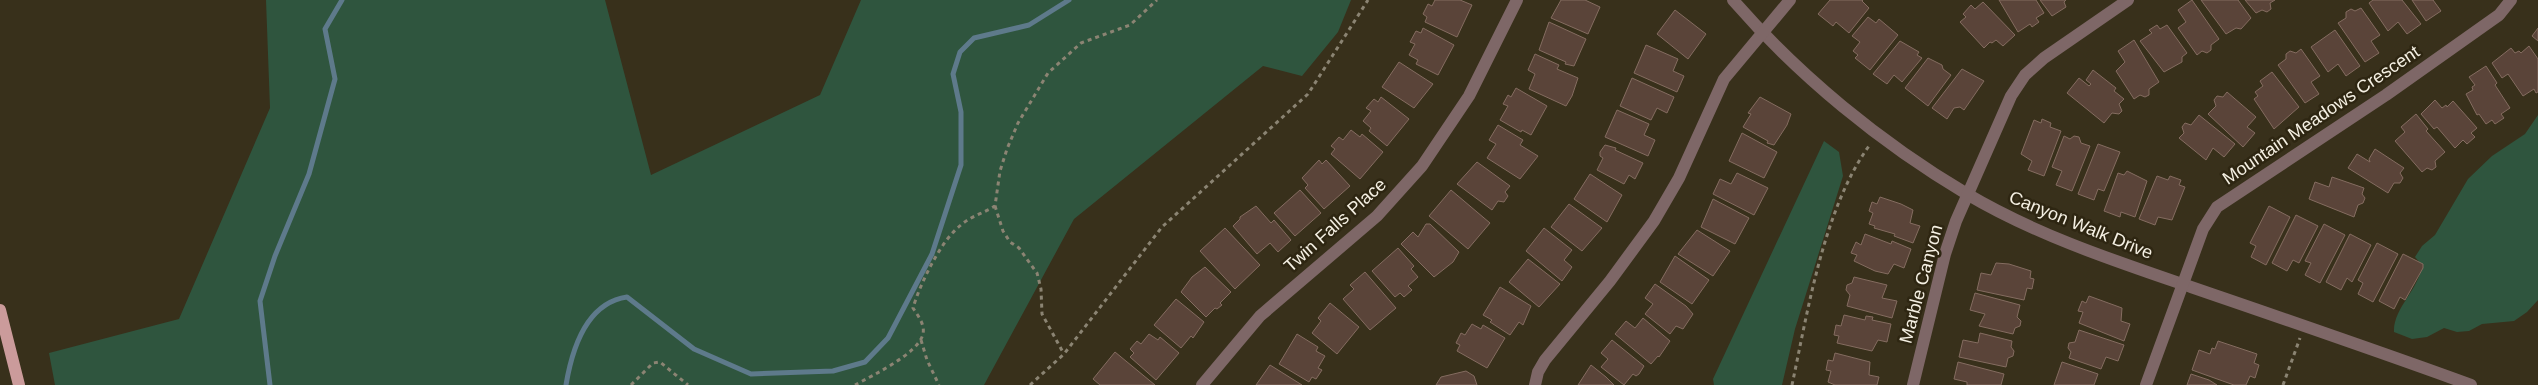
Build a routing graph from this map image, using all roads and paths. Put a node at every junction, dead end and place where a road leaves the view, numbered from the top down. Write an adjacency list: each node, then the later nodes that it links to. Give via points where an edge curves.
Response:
1 (1158, 0): 11 (path, via 1130,25 1081,43 1048,73 1018,123 1007,149)
2 (1368, 0): 16 (path, via 1308,94 1162,228)
3 (1517, 0): 23 (street, Twin Falls Place, via 1469,96 1422,166 1377,216 1260,316)
4 (1733, 0): 8 (street, Canyon Walk Drive)
5 (1790, 0): 8 (street)
6 (2128, 0): 10 (street, via 2044,58 2025,75 2011,96)
7 (2511, 0): 12 (street, Mountain Meadows Crescent, via 2499,15 2386,95 2217,207 2203,229)
8 (1761, 32): 9 (street, Canyon Walk Drive); 24 (street, via 1718,88 1679,178 1654,222 1545,360)
9 (1878, 133): 10 (street, Canyon Walk Drive); 25 (path, via 1858,161 1842,194 1817,275)
10 (1968, 194): 12 (street, Canyon Walk Drive, via 2059,238); 26 (street, Marble Canyon, via 1939,276)
11 (995, 206): 15 (path, via 960,225 946,240 913,308 921,322); 16 (path, via 1003,231 1037,274 1042,314)
12 (2183, 284): 14 (street, Canyon Walk Drive); 27 (street)
13 (0, 310): 17 (main road)
14 (2304, 326): 28 (path); 29 (street, Canyon Walk Drive)
15 (921, 338): 20 (path, via 917,346); 21 (path)
16 (1064, 354): 22 (path)
17 (18, 385)
18 (631, 385): 19 (path, via 648,367 660,362)
19 (688, 385)
20 (855, 385)
21 (939, 385)
22 (1030, 385)
23 (1202, 385)
24 (1535, 385)
25 (1792, 385)
26 (1913, 385)
27 (2146, 385)
28 (2283, 385)
29 (2471, 385)

